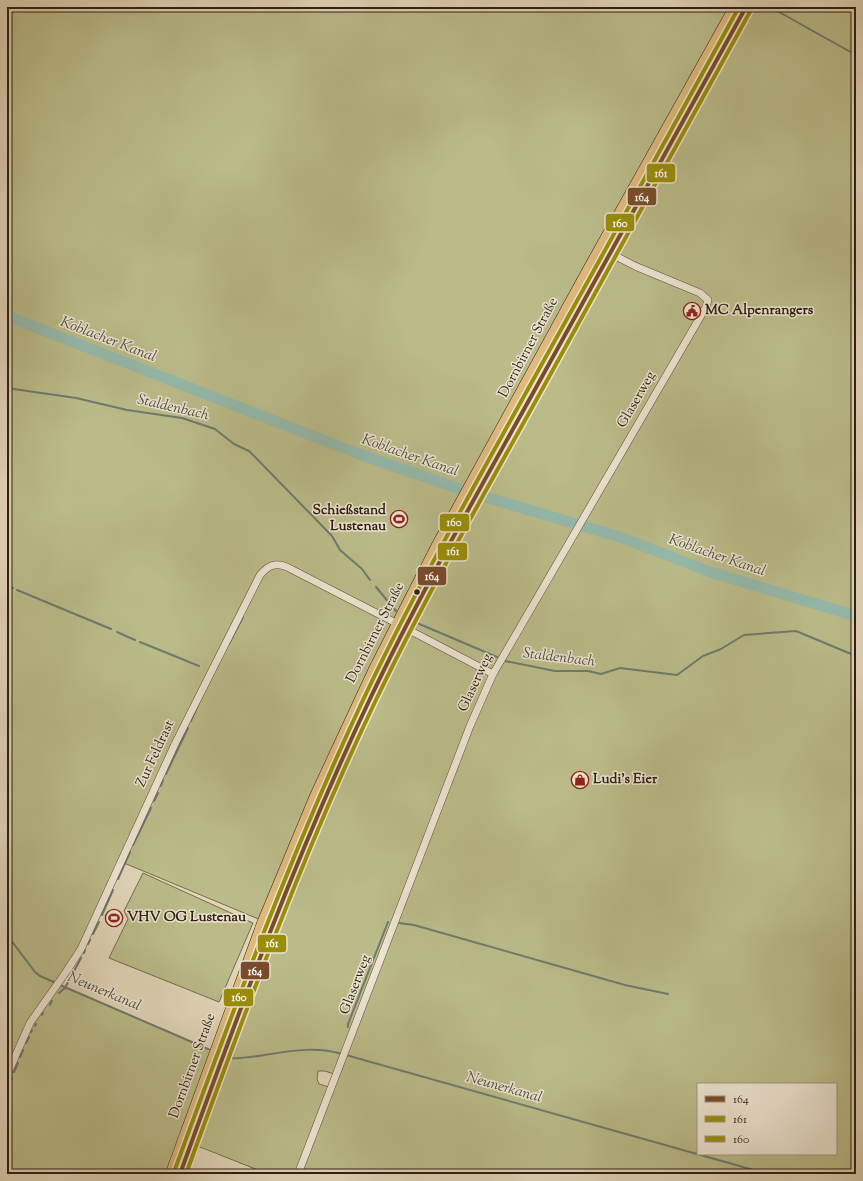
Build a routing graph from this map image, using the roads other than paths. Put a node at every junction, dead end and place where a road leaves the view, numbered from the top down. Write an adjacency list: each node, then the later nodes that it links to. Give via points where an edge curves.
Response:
1 (735, 7): 3 (main road, Dornbirner Straße)
2 (746, 7): 4 (main road, Dornbirner Straße)
3 (600, 248): 4 (street); 5 (main road, Dornbirner Straße)
4 (611, 254): 5 (main road, Dornbirner Straße); 9 (street, Glaserweg, via 700,293 708,300)
5 (484, 472): 6 (main road, Dornbirner Straße)
6 (465, 506): 11 (main road, Dornbirner Straße, via 374,670 315,797 245,968); 12 (main road, Dornbirner Straße, via 311,829 257,962)
7 (392, 621): 10 (street, Zur Feldrast, via 287,566 279,564 267,567 260,575 209,675 81,948 25,1031)
8 (411, 631): 9 (street)
9 (493, 674): 13 (street, Glaserweg)
10 (7, 1075)
11 (171, 1174)
12 (180, 1174)
13 (298, 1174)

